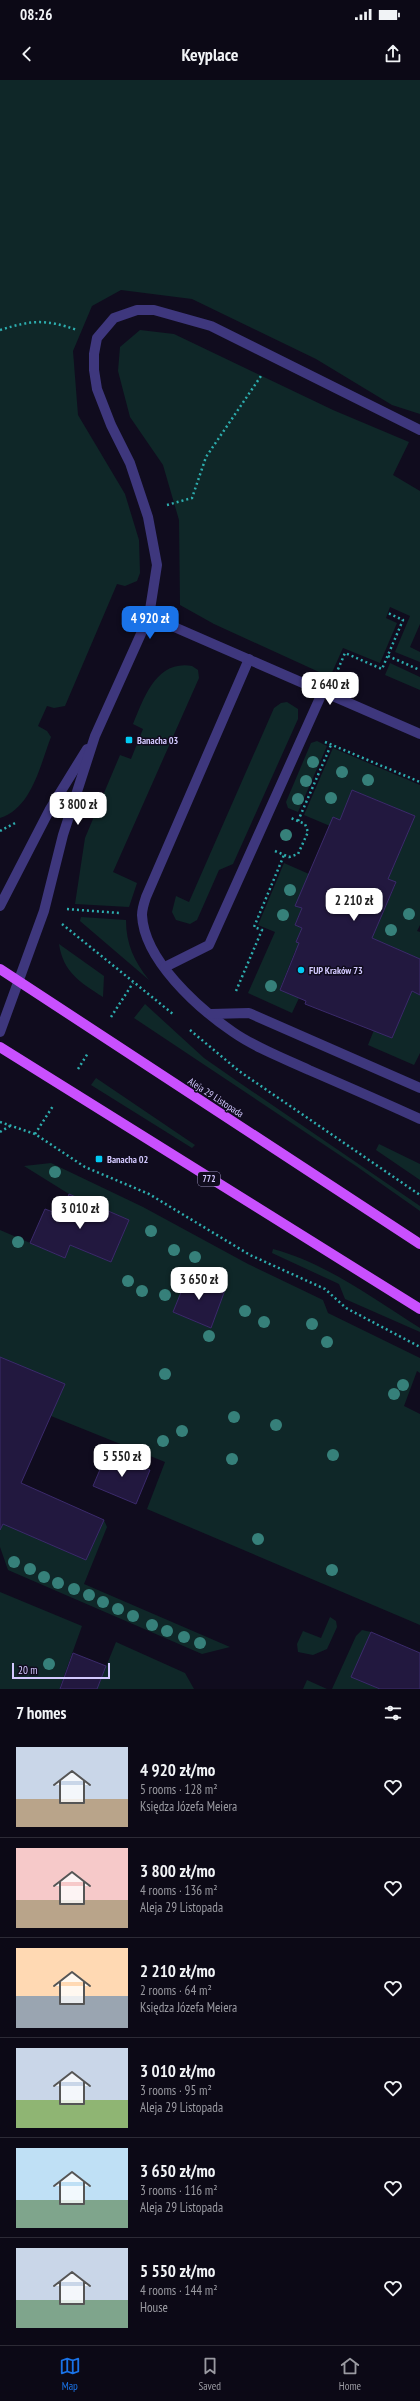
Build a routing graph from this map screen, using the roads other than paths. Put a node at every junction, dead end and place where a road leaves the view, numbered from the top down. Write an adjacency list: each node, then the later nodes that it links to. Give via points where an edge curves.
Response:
1 (420, 430): 2 (street, via 211,326 154,310 137,310 114,318 97,338 94,354 97,389 130,463 146,510 157,564)
2 (149, 616): 3 (street); 6 (street)
3 (249, 659): 4 (street); 8 (street, via 146,897 142,914 146,935 155,955)
4 (325, 692): 5 (street); 8 (street, via 304,733 209,945)
5 (420, 734)
6 (95, 736): 7 (street, via 50,809); 10 (street, via 63,835 44,911)
7 (0, 906)
8 (165, 967): 11 (street, via 190,996)
9 (0, 969): 10 (main road, Aleja 29 Listopada)
10 (20, 982): 12 (street); 16 (main road, Aleja 29 Listopada)
11 (211, 1014): 14 (street, via 249,1013); 15 (street, via 232,1032 259,1048)
12 (0, 1032)
13 (0, 1047): 17 (main road, 772)
14 (420, 1088)
15 (420, 1119)
16 (420, 1244)
17 (420, 1309)

